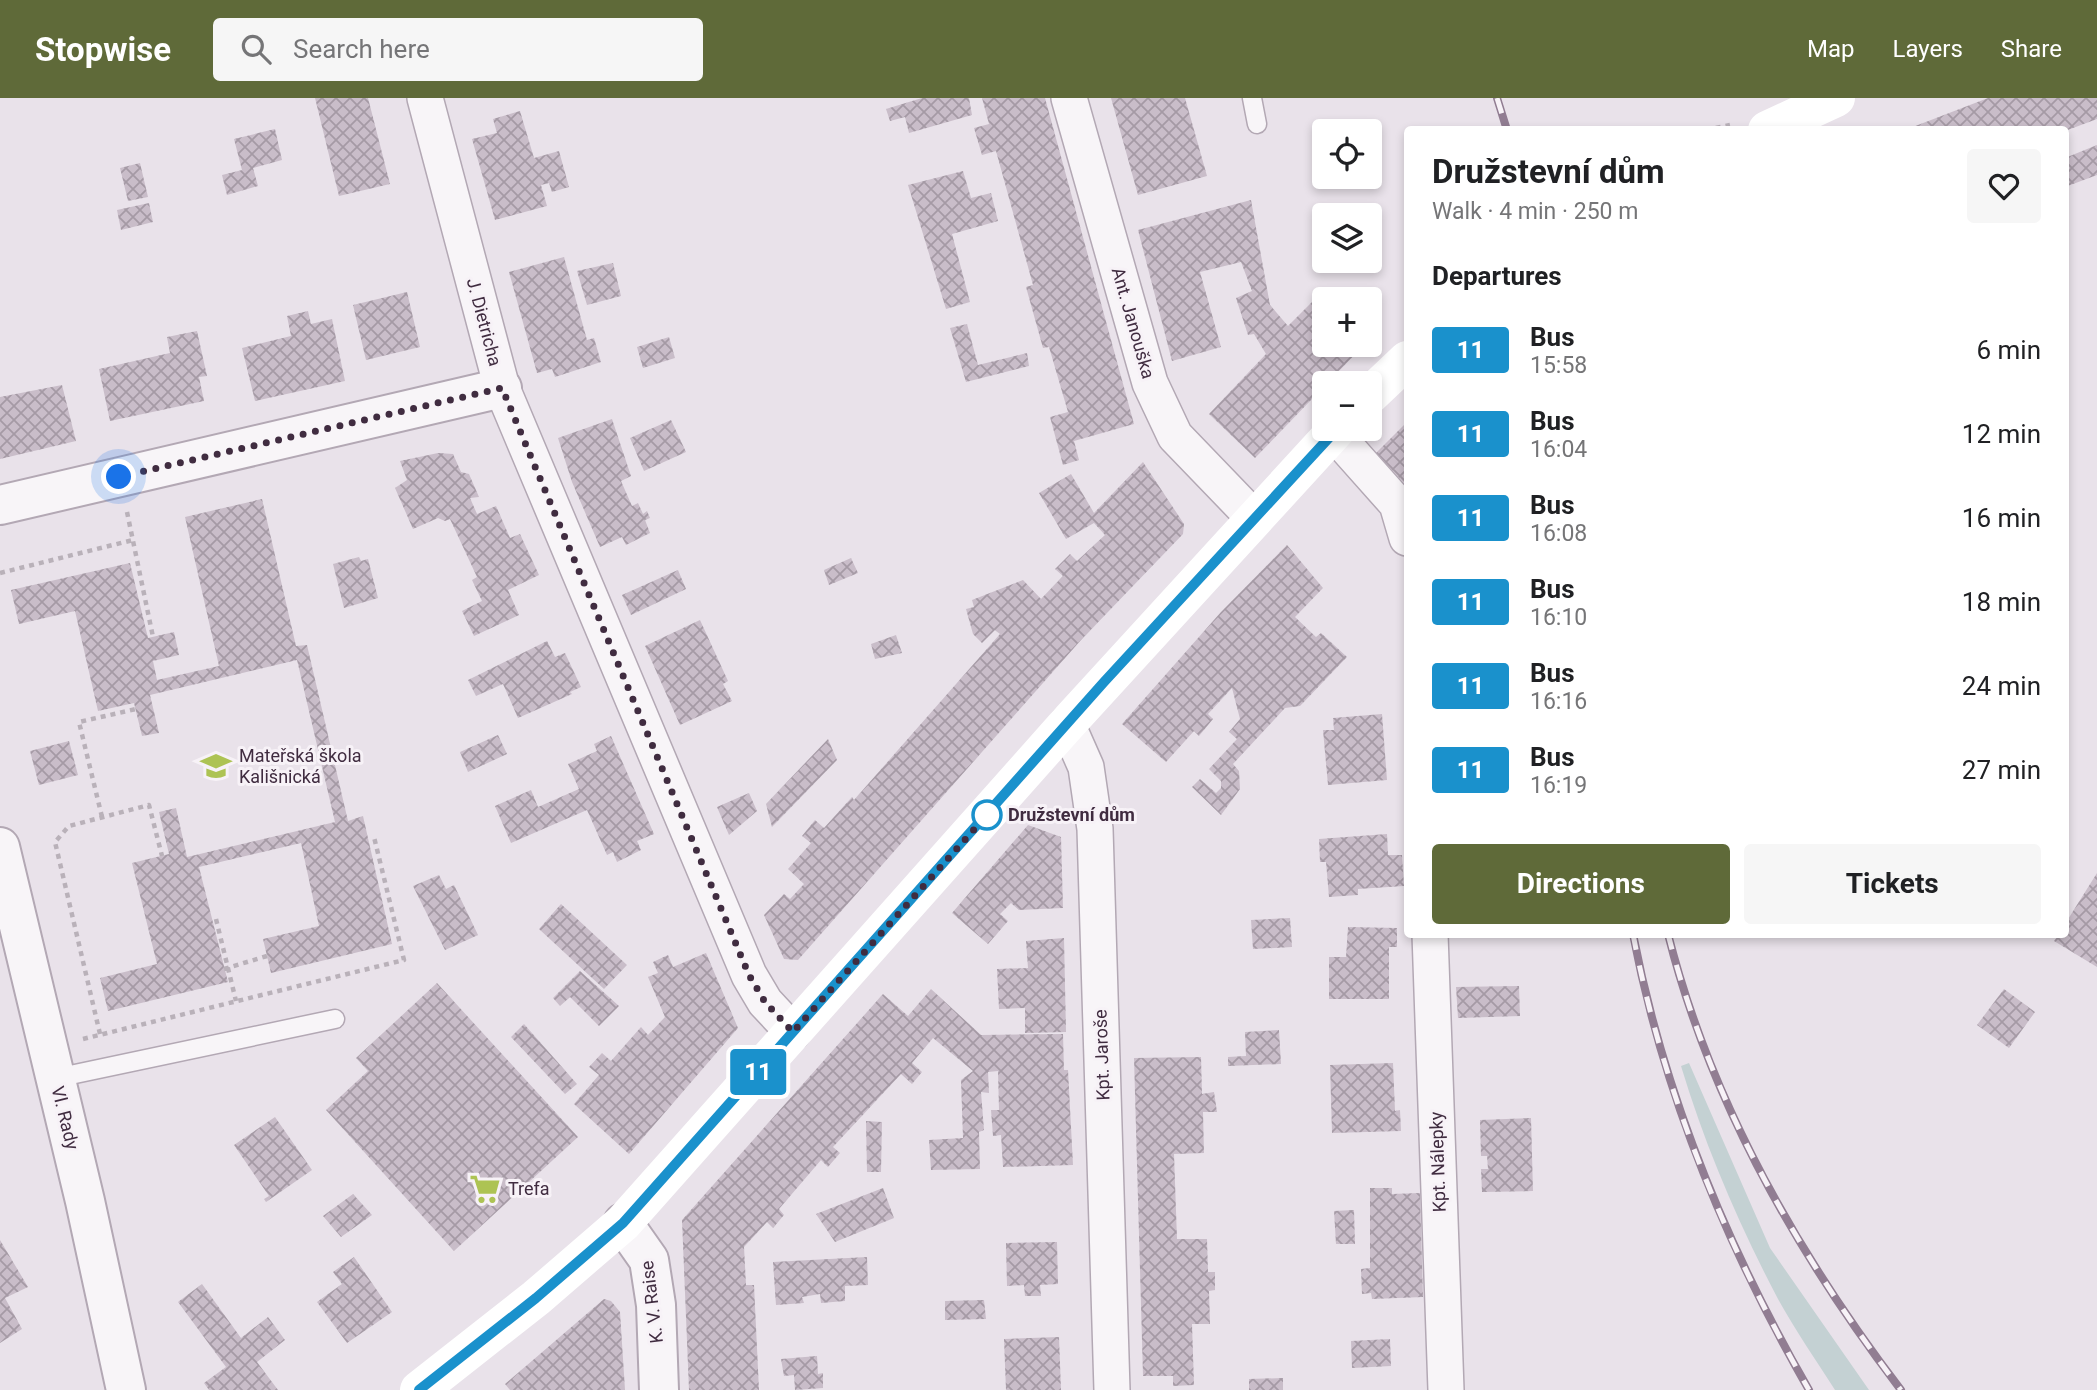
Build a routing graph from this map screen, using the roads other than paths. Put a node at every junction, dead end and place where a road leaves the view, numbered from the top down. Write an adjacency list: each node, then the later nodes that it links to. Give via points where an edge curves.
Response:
1 (425, 98): 9 (street, J. Dietricha)
2 (1069, 98): 13 (street, Ant. Janouška, via 1150,383 1175,436)
3 (1252, 98): 5 (lane)
4 (1836, 98): 6 (main road)
5 (1257, 124)
6 (1776, 126)
7 (1404, 363): 8 (main road)
8 (1382, 384)
9 (502, 388): 12 (street); 19 (street, J. Dietricha, via 749,975 765,1002)
10 (1325, 441): 13 (main road)
11 (1344, 441): 14 (street, via 1397,504)
12 (0, 505)
13 (1253, 517): 15 (main road)
14 (1404, 528)
15 (1067, 724): 19 (main road); 25 (street, Kpt. Jaroše, via 1086,767 1095,829)
16 (0, 848): 20 (street, Vl. Rady)
17 (1430, 938): 26 (street, Kpt. Nálepky)
18 (335, 1019): 20 (lane)
19 (793, 1032): 21 (main road)
20 (52, 1063): 22 (street, Vl. Rady)
21 (623, 1223): 23 (main road); 24 (street, K. V. Raise, via 649,1260 656,1305)
22 (126, 1390)
23 (419, 1390)
24 (659, 1390)
25 (1112, 1390)
26 (1446, 1390)

